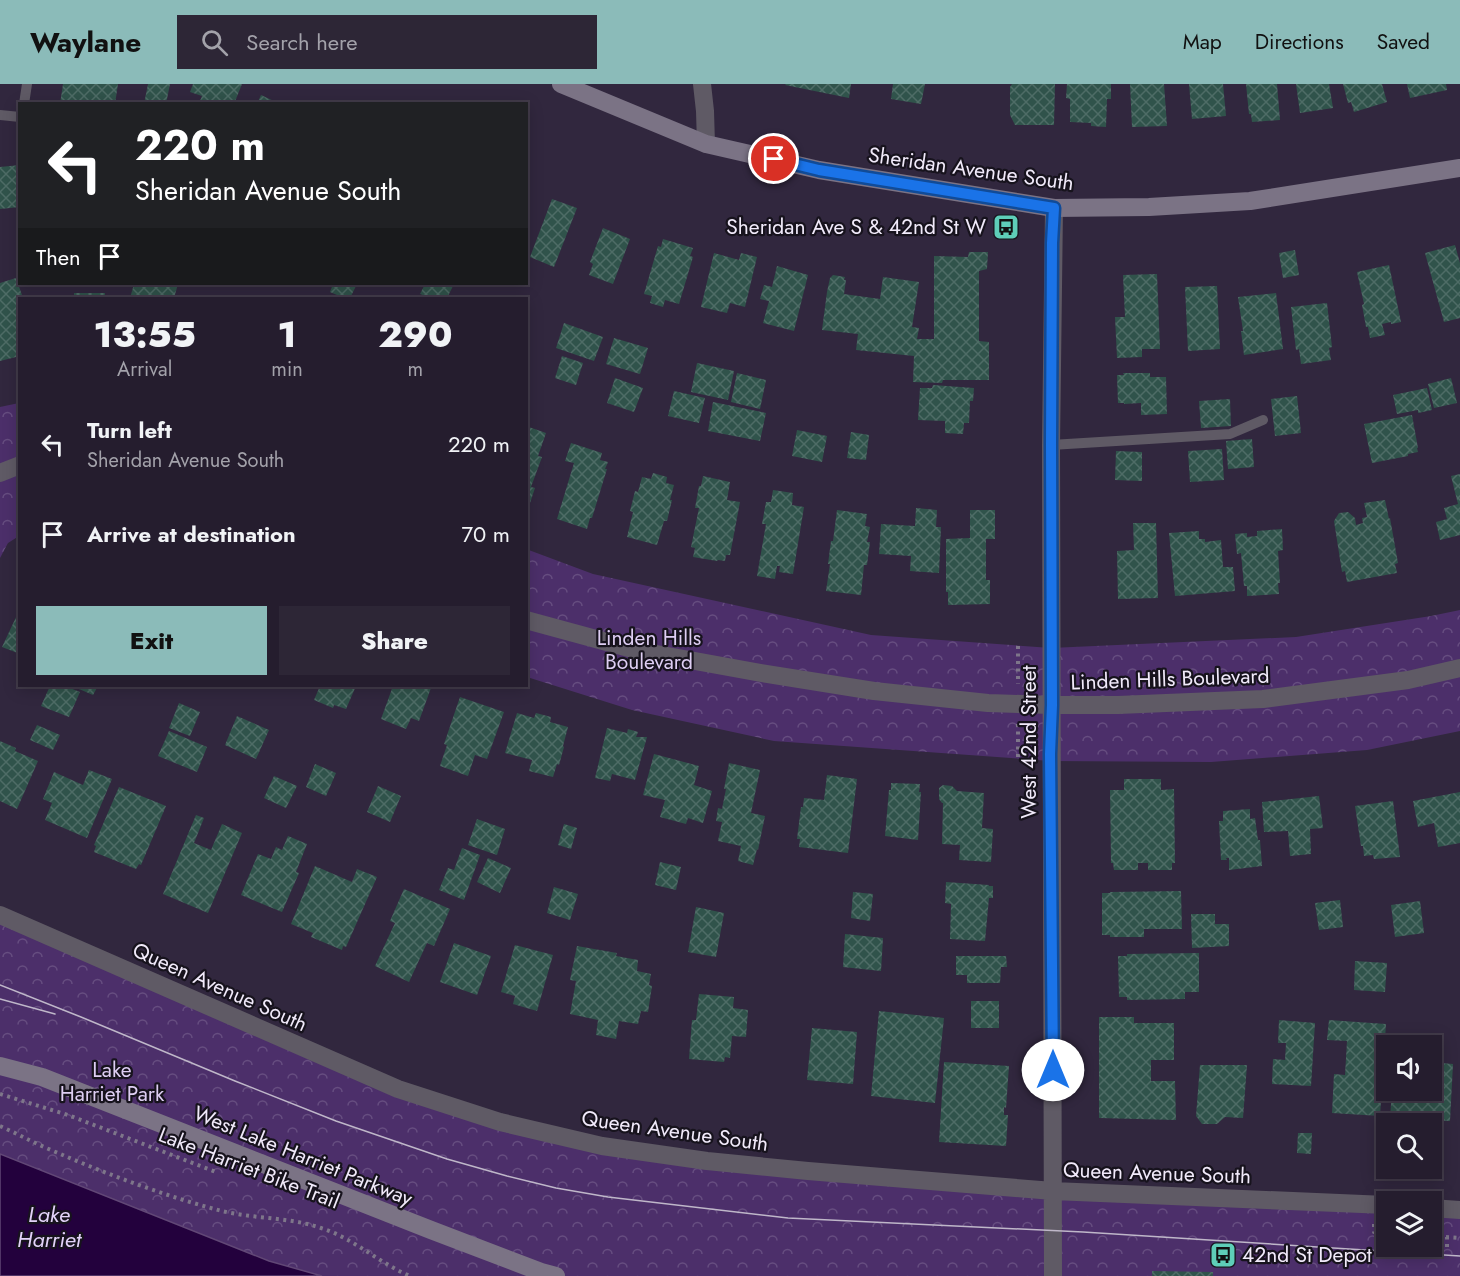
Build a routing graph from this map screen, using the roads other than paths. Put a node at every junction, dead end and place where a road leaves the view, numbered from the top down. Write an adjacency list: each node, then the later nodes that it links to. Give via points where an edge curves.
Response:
1 (27, 84): 4 (lane)
2 (561, 84): 7 (street, Sheridan Avenue South)
3 (702, 84): 7 (street)
4 (24, 102)
5 (0, 115): 6 (lane)
6 (18, 117)
7 (706, 144): 9 (street, Sheridan Avenue South, via 819,170)
8 (1460, 168): 9 (street, Sheridan Avenue South, via 1250,201)
9 (1054, 208): 11 (street, West 42nd Street)
10 (1263, 420): 11 (lane, via 1230,434)
11 (1051, 445): 16 (street, West 42nd Street)
12 (18, 466): 13 (street)
13 (0, 473)
14 (528, 621): 16 (street, Linden Hills Boulevard, via 640,651 874,692)
15 (1460, 668): 16 (street, Linden Hills Boulevard, via 1407,680 1263,699)
16 (1052, 705): 19 (street, West 42nd Street)
17 (0, 915): 19 (street, Queen Avenue South, via 398,1089 500,1122 602,1146 707,1161)
18 (0, 1066): 23 (street, West Lake Harriet Parkway, via 42,1077)
19 (1053, 1191): 20 (street, Queen Avenue South); 24 (street, West 42nd Street)
20 (1376, 1205)
21 (1442, 1209): 22 (street)
22 (1460, 1210)
23 (556, 1276)
24 (1053, 1276)

